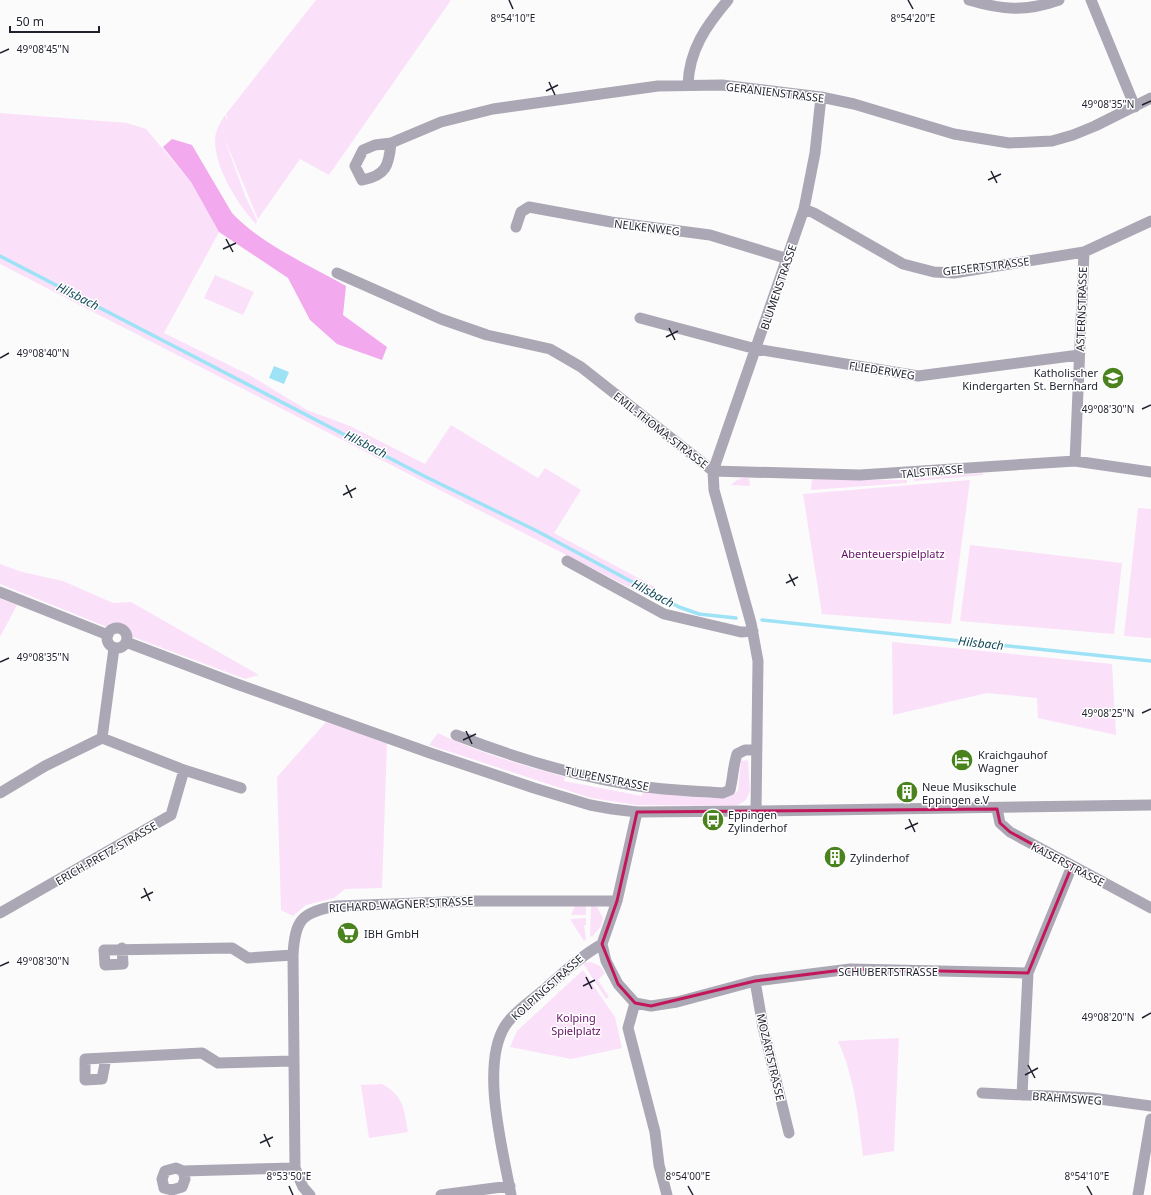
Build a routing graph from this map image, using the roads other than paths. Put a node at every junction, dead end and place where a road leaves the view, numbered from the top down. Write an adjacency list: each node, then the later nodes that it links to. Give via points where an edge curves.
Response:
1 (728, 0): 5 (street, via 707,24 693,50)
2 (969, 0): 3 (street, via 1012,9 1025,9)
3 (1059, 0)
4 (1091, 0): 8 (street)
5 (688, 85): 6 (street, GERANIENSTRASSE, via 722,85); 9 (street, GERANIENSTRASSE, via 658,86 493,109 441,122)
6 (821, 97): 8 (street, GERANIENSTRASSE, via 854,104 954,134 1009,143 1052,141 1073,135); 10 (street, BLUMENSTRASSE, via 815,152)
7 (1151, 98): 8 (street, GERANIENSTRASSE)
8 (1135, 107)
9 (391, 143)
10 (804, 209): 13 (street, GEISERTSTRASSE, via 903,264 934,272 954,273); 14 (street, BLUMENSTRASSE)
11 (1151, 221): 13 (street, GEISERTSTRASSE)
12 (516, 227): 14 (street, NELKENWEG, via 521,212 529,207 611,222 710,235)
13 (1084, 252): 18 (street, ASTERNSTRASSE)
14 (788, 259): 17 (street, BLUMENSTRASSE)
15 (337, 273): 20 (street, EMIL-THOMA-STRASSE, via 441,318 488,335 550,349 581,368)
16 (640, 318): 17 (street, FLIEDERWEG)
17 (756, 350): 18 (street, FLIEDERWEG, via 918,376); 20 (street, BLUMENSTRASSE)
18 (1079, 355): 19 (street, ASTERNSTRASSE)
19 (1075, 462): 20 (street, TALSTRASSE, via 860,475); 21 (street, TALSTRASSE)
20 (713, 471): 24 (street, EMIL-THOMA-STRASSE, via 714,490)
21 (1151, 472)
22 (567, 561): 24 (street, via 664,614 740,632)
23 (0, 592): 25 (street)
24 (753, 631): 30 (street, EMIL-THOMA-STRASSE, via 758,661)
25 (108, 635): 26 (street, via 113,629 121,629 126,633); 27 (street, via 108,643)
26 (126, 642): 27 (street, via 121,647); 37 (street, via 234,684 534,788 590,805)
27 (114, 648): 29 (street)
28 (456, 735): 30 (street, TULPENSTRASSE, via 508,755 605,780 633,786 723,793 730,790 732,768 737,754 745,750)
29 (102, 738): 31 (street); 33 (street, via 45,766)
30 (756, 750): 36 (street, EMIL-THOMA-STRASSE)
31 (184, 770): 32 (street); 41 (street, ERICH-PRETZ-STRASSE, via 171,815)
32 (241, 788)
33 (0, 793)
34 (1151, 805): 35 (street)
35 (997, 809): 36 (street); 38 (street, KAISERSTRASSE, via 1000,823 1010,832)
36 (756, 811): 37 (street)
37 (637, 812): 39 (street)
38 (1072, 866): 40 (street, KAISERSTRASSE); 45 (street)
39 (617, 900): 42 (street); 44 (street, RICHARD-WAGNER-STRASSE, via 470,901 337,906 319,909 300,920 294,934)
40 (1151, 908)
41 (0, 913)
42 (602, 944): 47 (street, via 606,960 618,984); 57 (street, KOLPINGSTRASSE, via 584,954 518,1013 505,1025 500,1038 494,1058 493,1090)
43 (122, 948): 44 (street, via 232,948 248,958)
44 (293, 955): 49 (street, RICHARD-WAGNER-STRASSE)
45 (1028, 973): 46 (street, SCHUBERTSTRASSE, via 850,969); 51 (street)
46 (756, 981): 47 (street, SCHUBERTSTRASSE, via 677,1002 651,1006); 54 (street, MOZARTSTRASSE, via 763,1026)
47 (635, 1003): 60 (street, via 628,1028 655,1132 659,1165)
48 (106, 1058): 49 (street, via 202,1053 218,1063)
49 (293, 1061): 55 (street, RICHARD-WAGNER-STRASSE)
50 (982, 1093): 51 (street, BRAHMSWEG)
51 (1022, 1095): 52 (street, BRAHMSWEG, via 1092,1098)
52 (1151, 1106)
53 (1151, 1119): 61 (street)
54 (789, 1133)
55 (295, 1168): 56 (street); 58 (street, RICHARD-WAGNER-STRASSE, via 302,1186)
56 (183, 1171)
57 (511, 1191): 59 (street)
58 (310, 1195)
59 (441, 1195)
60 (667, 1195)
61 (1138, 1195)

